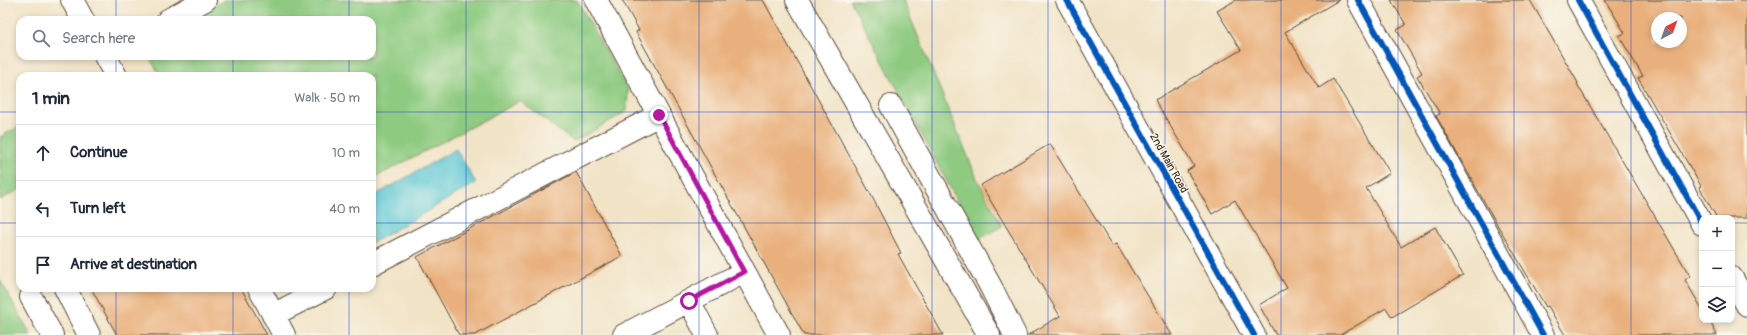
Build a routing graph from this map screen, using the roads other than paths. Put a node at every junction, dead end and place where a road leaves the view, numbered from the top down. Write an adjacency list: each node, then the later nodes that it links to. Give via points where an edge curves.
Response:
1 (72, 0): 8 (street)
2 (205, 0): 9 (street)
3 (596, 0): 13 (street)
4 (797, 0): 31 (street)
5 (1067, 0): 33 (street, 2nd Main Road)
6 (1358, 0): 34 (street)
7 (1578, 0): 14 (street)
8 (81, 16)
9 (175, 16)
10 (107, 60): 11 (street)
11 (114, 72)
12 (891, 106): 32 (street)
13 (659, 115): 15 (street); 16 (street)
14 (1699, 219)
15 (376, 262)
16 (744, 272): 22 (street); 30 (street)
17 (1735, 283): 23 (street)
18 (67, 292): 26 (street)
19 (260, 292): 24 (street)
20 (318, 292): 24 (street)
21 (31, 297): 25 (street)
22 (689, 301): 28 (street); 29 (street)
23 (1747, 305)
24 (273, 315): 27 (street)
25 (52, 335)
26 (89, 335)
27 (284, 335)
28 (624, 335)
29 (707, 335)
30 (779, 335)
31 (989, 335)
32 (1015, 335)
33 (1254, 335)
34 (1543, 335)

